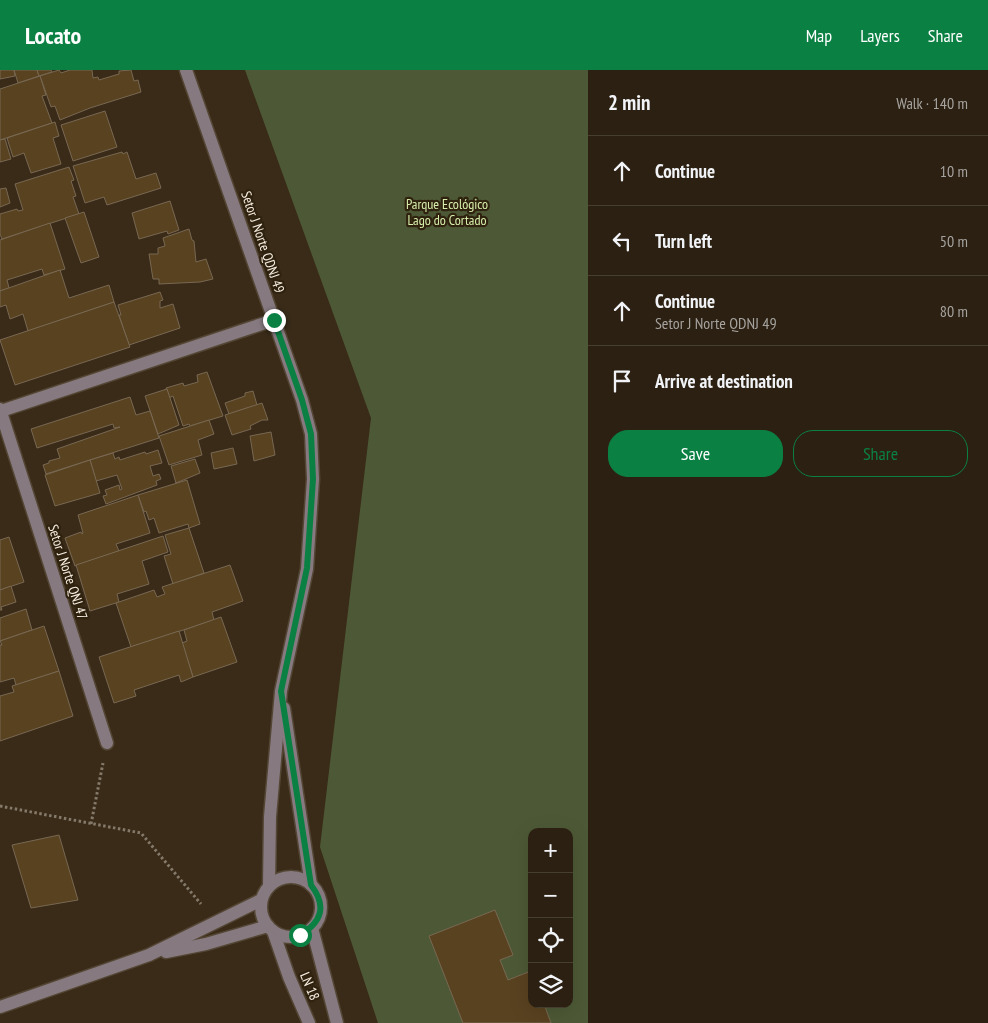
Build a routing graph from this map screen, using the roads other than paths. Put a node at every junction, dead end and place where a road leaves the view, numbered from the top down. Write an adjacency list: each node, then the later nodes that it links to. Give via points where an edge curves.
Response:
1 (186, 70): 2 (street, Setor J Norte QDNJ 49)
2 (274, 320): 3 (street, Setor J Norte QNJ 47); 4 (street, Setor J Norte QDNJ 49, via 311,434 313,479 307,568)
3 (0, 410): 5 (street, Setor J Norte QNJ 47)
4 (281, 691): 6 (street); 7 (street, via 270,818)
5 (107, 743)
6 (311, 885): 7 (street, via 290,876); 9 (street, via 321,906)
7 (269, 886): 8 (street)
8 (261, 900): 10 (street, via 261,914); 11 (street)
9 (312, 928): 10 (street, via 293,936); 14 (street, LN 18)
10 (270, 929): 11 (street); 13 (street, LN 18)
11 (149, 955): 12 (street)
12 (0, 1007)
13 (309, 1023)
14 (338, 1023)

